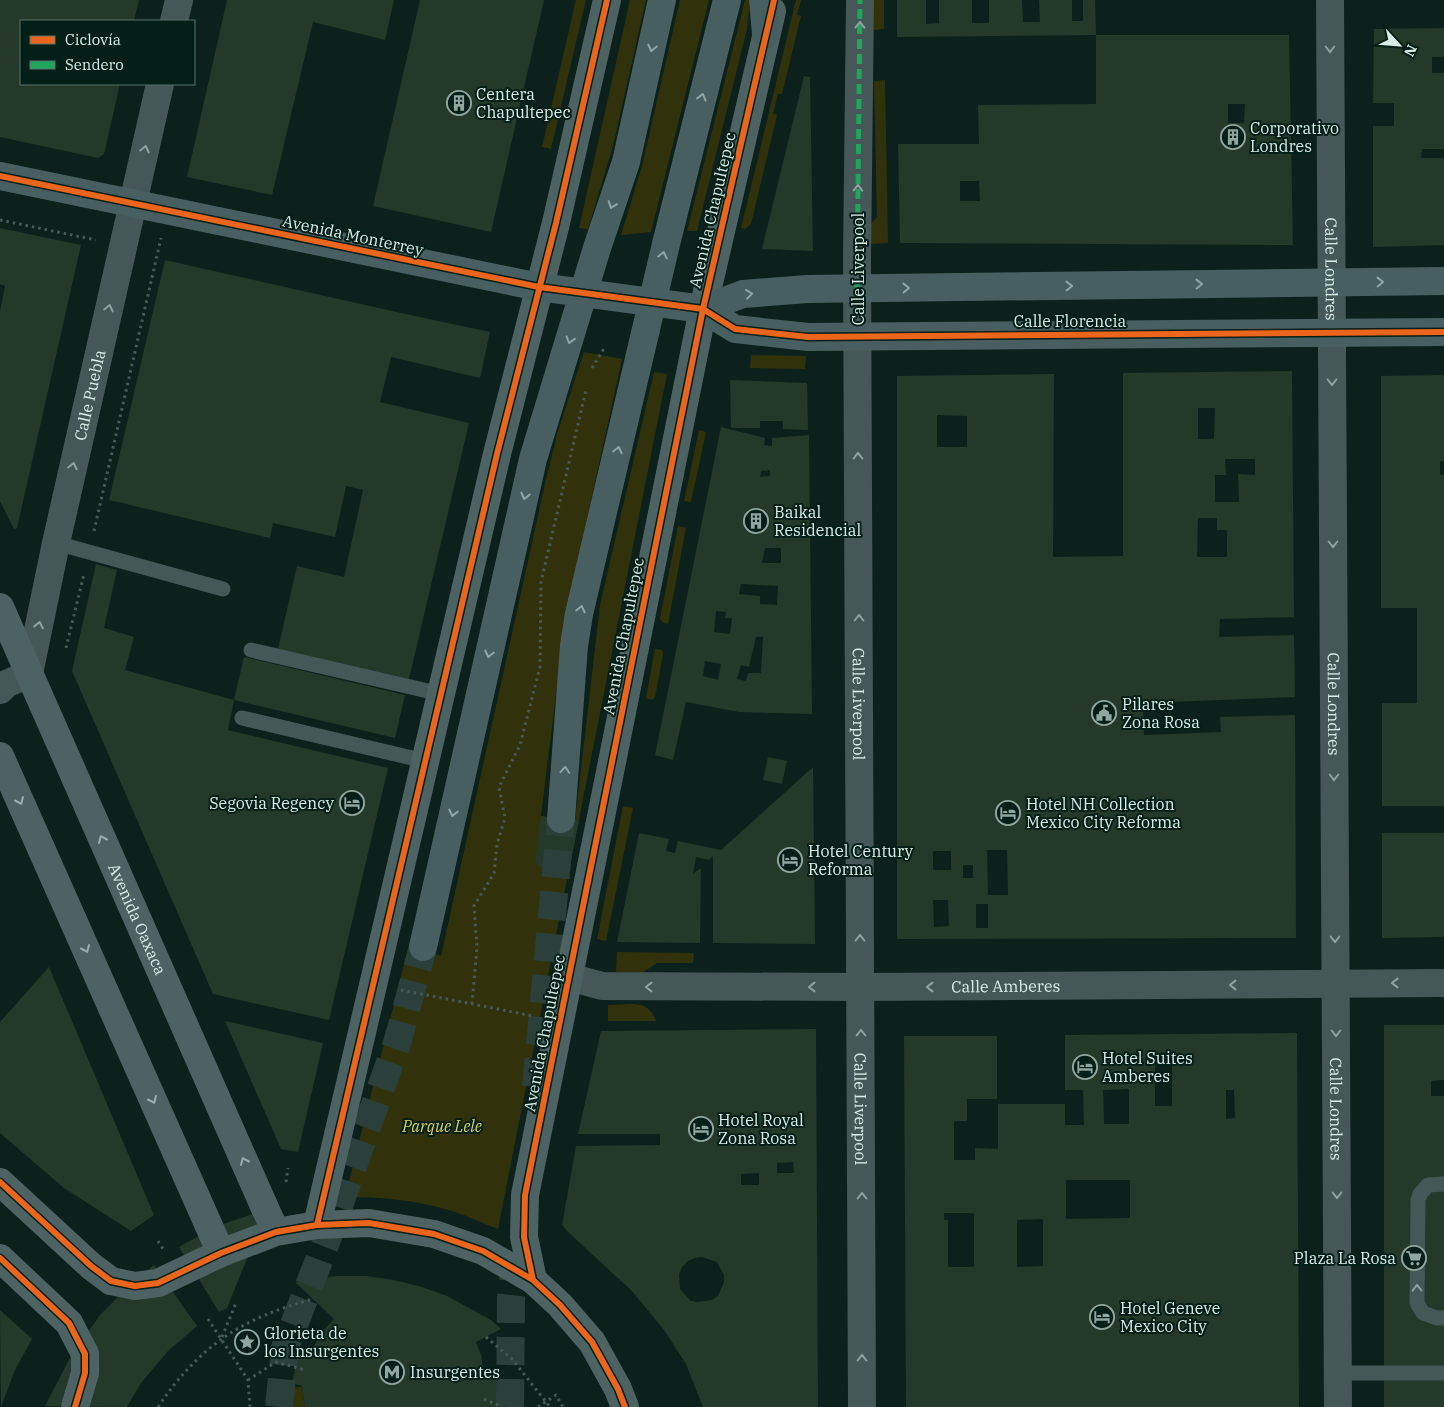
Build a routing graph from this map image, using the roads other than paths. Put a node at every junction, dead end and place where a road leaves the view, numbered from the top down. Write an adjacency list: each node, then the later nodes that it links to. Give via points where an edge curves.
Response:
1 (179, 0): 9 (street)
2 (607, 0): 16 (main road)
3 (662, 0): 18 (main road, one-way to 18, via 626,162)
4 (727, 0): 19 (main road, one-way to 4)
5 (763, 0): 10 (main road)
6 (774, 0): 10 (main road, Avenida Chapultepec)
7 (860, 0): 17 (street, Calle Liverpool, one-way to 7)
8 (1330, 0): 15 (street, Calle Londres, one-way to 15)
9 (174, 20)
10 (766, 34): 20 (main road, Avenida Chapultepec)
11 (160, 85): 13 (street, Calle Puebla, one-way to 11)
12 (0, 176): 13 (main road, Avenida Monterrey)
13 (133, 203): 16 (main road, Avenida Monterrey); 24 (street, Calle Puebla, one-way to 13)
14 (1444, 281): 15 (main road, one-way to 14)
15 (1332, 283): 17 (main road, one-way to 15); 22 (street, Calle Londres)
16 (540, 287): 18 (main road, Avenida Monterrey); 30 (main road)
17 (858, 289): 20 (main road, one-way to 17, via 743,294); 23 (street, Calle Liverpool)
18 (584, 293): 19 (main road, Avenida Monterrey); 35 (main road, one-way to 35, via 533,459)
19 (652, 302): 20 (main road, Avenida Monterrey); 34 (main road, one-way to 19, via 579,614)
20 (703, 309): 23 (main road, Calle Florencia, via 735,329 808,336); 36 (main road, Avenida Chapultepec)
21 (1444, 332): 22 (main road, Calle Florencia)
22 (1332, 333): 23 (main road, Calle Florencia); 38 (street, Calle Londres, one-way to 38)
23 (858, 336): 39 (street, Calle Liverpool, one-way to 23)
24 (56, 543): 25 (lane); 28 (street, Calle Puebla, one-way to 24)
25 (224, 589)
26 (0, 607): 28 (main road, Avenida Oaxaca)
27 (252, 650): 30 (lane)
28 (30, 674): 29 (street); 43 (main road, Avenida Oaxaca, one-way to 28, bridge)
29 (0, 690)
30 (441, 694): 33 (main road)
31 (242, 718): 33 (lane)
32 (0, 756): 44 (main road, one-way to 44)
33 (425, 761): 42 (main road)
34 (561, 819)
35 (423, 947)
36 (569, 977): 39 (street, Calle Amberes, one-way to 36, via 602,986); 46 (main road, Avenida Chapultepec, via 526,1194 524,1237)
37 (1444, 983): 38 (street, Calle Amberes, one-way to 38)
38 (1336, 984): 39 (street, Calle Amberes, one-way to 39); 48 (street, Calle Londres, one-way to 48)
39 (861, 987): 52 (street, Calle Liverpool, one-way to 39)
40 (0, 1182): 44 (main road, bridge, via 111,1281 135,1286 158,1283)
41 (1444, 1184): 47 (lane, one-way to 41, via 1423,1313 1417,1303 1418,1200 1428,1185)
42 (317, 1225): 43 (main road, bridge); 46 (main road, bridge, via 369,1223 434,1234 483,1251)
43 (276, 1232): 44 (main road, bridge)
44 (221, 1253)
45 (0, 1258): 50 (main road, via 69,1323 85,1354 85,1372)
46 (533, 1280): 51 (main road, bridge, via 592,1342)
47 (1444, 1318)
48 (1338, 1373): 49 (lane); 53 (street, Calle Londres)
49 (1444, 1373)
50 (75, 1407)
51 (625, 1407)
52 (862, 1407)
53 (1338, 1407)

